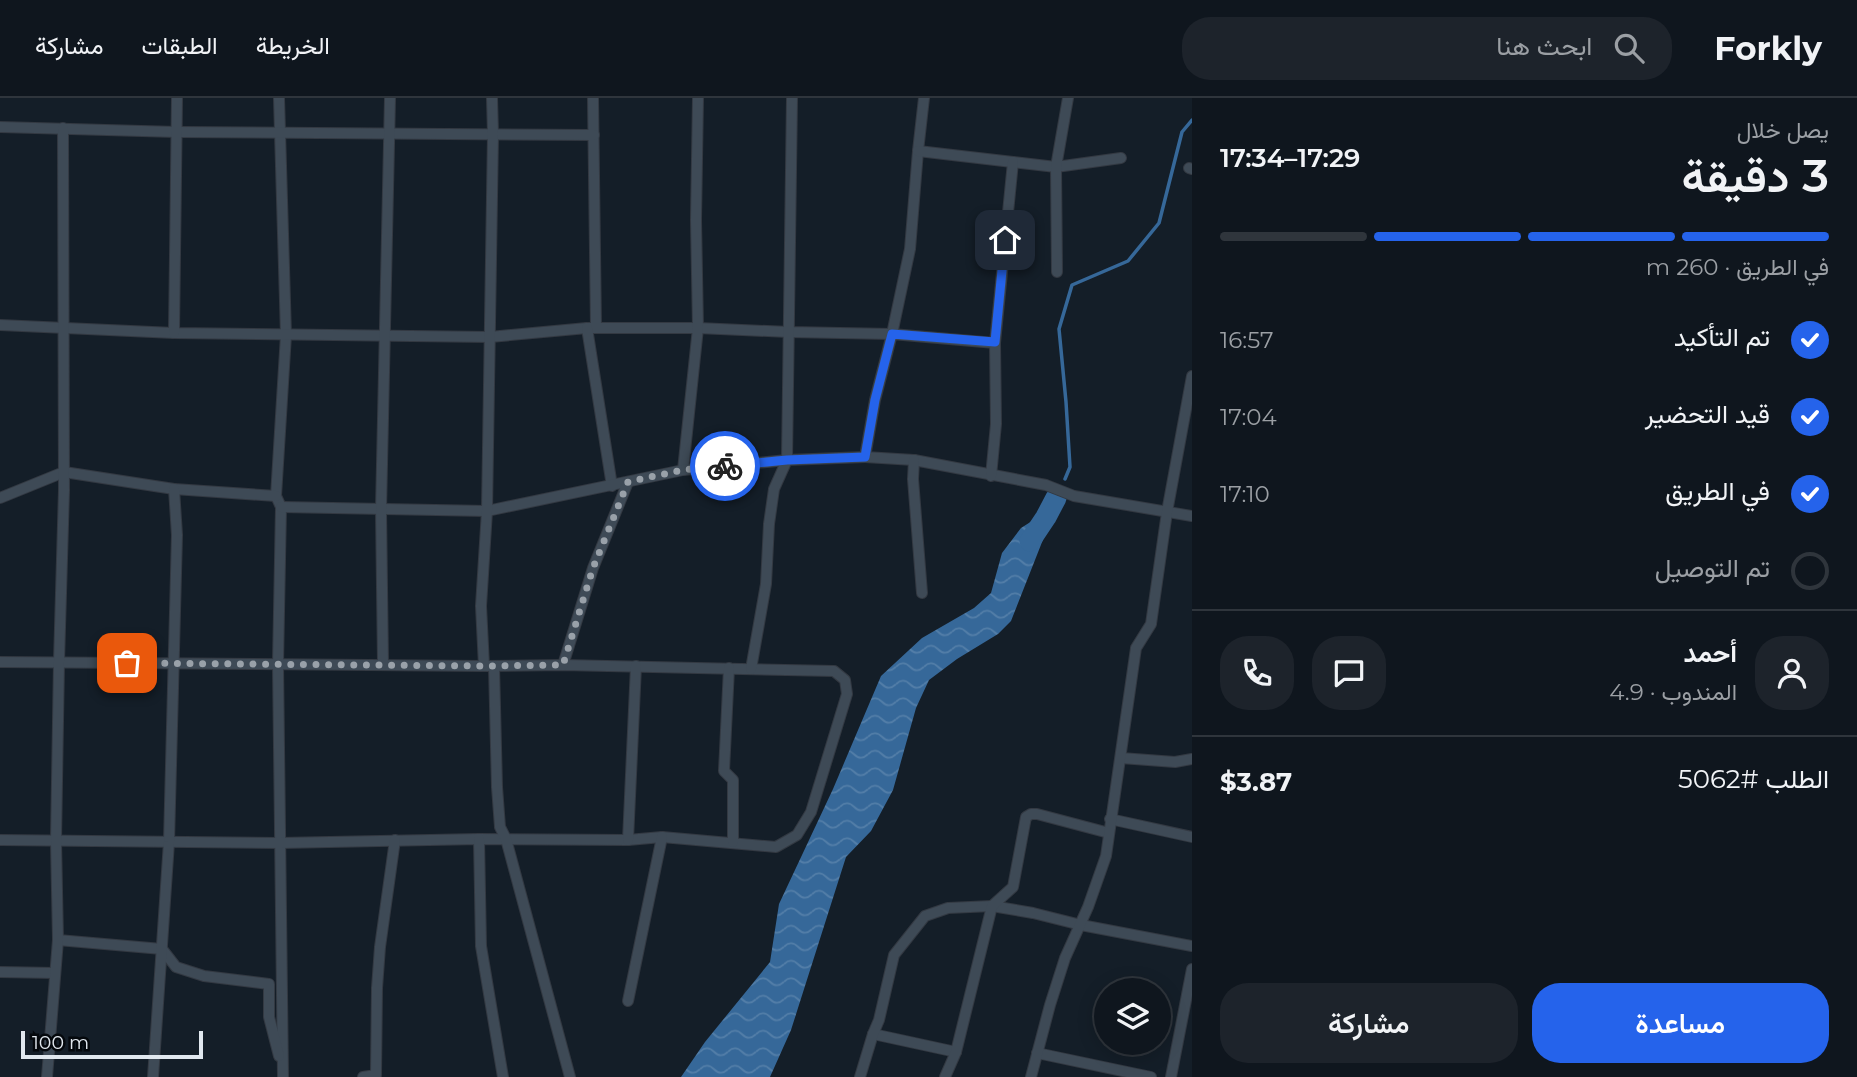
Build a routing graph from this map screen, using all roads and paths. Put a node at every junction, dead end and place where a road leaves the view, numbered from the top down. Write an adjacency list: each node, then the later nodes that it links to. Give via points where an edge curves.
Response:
1 (177, 98): 12 (street)
2 (279, 98): 13 (street)
3 (390, 98): 14 (street)
4 (492, 98): 15 (street)
5 (593, 98): 16 (street)
6 (698, 98): 25 (street)
7 (792, 98): 26 (street)
8 (924, 98): 17 (street)
9 (1068, 98): 20 (street)
10 (0, 127): 11 (street)
11 (63, 128): 12 (street); 23 (street)
12 (177, 132): 13 (street); 27 (street)
13 (279, 132): 14 (street); 29 (street)
14 (389, 133): 15 (street); 30 (street)
15 (493, 134): 16 (street); 31 (street)
16 (594, 135): 24 (street)
17 (918, 151): 19 (street); 28 (street, via 910,249)
18 (1121, 158): 20 (street)
19 (1013, 162): 20 (street); 32 (street)
20 (1056, 167): 21 (street)
21 (1057, 272)
22 (0, 325): 23 (street)
23 (64, 328): 27 (street); 38 (street)
24 (592, 328): 25 (street); 31 (street); 41 (street)
25 (698, 328): 26 (street); 37 (street)
26 (789, 332): 28 (street); 35 (street)
27 (174, 333): 29 (street)
28 (892, 334): 32 (street); 34 (street)
29 (286, 335): 30 (street); 43 (street)
30 (386, 335): 31 (street); 46 (street)
31 (490, 337): 47 (street)
32 (995, 342): 39 (street)
33 (1192, 376): 48 (street)
34 (865, 457): 35 (street); 36 (street)
35 (787, 460): 37 (street); 60 (street, via 774,489 766,584)
36 (914, 460): 39 (street); 50 (street)
37 (682, 470): 40 (street)
38 (64, 472): 42 (street); 44 (street); 52 (street)
39 (991, 476): 48 (street)
40 (628, 482): 41 (street); 56 (street, via 593,568)
41 (612, 486): 47 (street)
42 (174, 489): 43 (street); 54 (street)
43 (276, 496): 45 (street)
44 (0, 498)
45 (281, 507): 46 (street); 53 (street)
46 (381, 510): 47 (street); 55 (street)
47 (487, 512): 57 (street, via 481,606)
48 (1167, 512): 49 (street); 61 (street, via 1151,624 1136,648)
49 (1192, 516)
50 (922, 593)
51 (0, 662): 52 (street)
52 (59, 662): 54 (street); 72 (street)
53 (278, 663): 54 (street); 55 (street); 75 (street)
54 (173, 664): 73 (street)
55 (383, 664): 57 (street)
56 (563, 665): 57 (street); 58 (street)
57 (489, 666): 68 (street, via 496,787 500,827)
58 (636, 666): 59 (street); 71 (street)
59 (729, 668): 60 (street); 74 (street, via 724,771 733,780)
60 (751, 669): 74 (street, via 834,671 845,680 847,694 811,812 797,835 776,847)
61 (1121, 758): 62 (street); 63 (street)
62 (1192, 759)
63 (1110, 818): 64 (street); 66 (street)
64 (1108, 833): 76 (street, via 1037,814 1026,817 1013,887); 77 (street, via 1106,856)
65 (662, 837): 71 (street); 74 (street); 84 (street)
66 (1192, 837)
67 (478, 839): 68 (street); 70 (street); 94 (street, via 481,946)
68 (506, 839): 71 (street); 95 (street)
69 (0, 840): 72 (street)
70 (395, 840): 75 (street); 89 (street, via 380,947)
71 (628, 840)
72 (56, 841): 73 (street); 78 (street)
73 (169, 842): 75 (street); 80 (street)
74 (733, 842)
75 (280, 843): 88 (street)
76 (992, 906): 77 (street); 85 (street, via 948,908 925,916 894,955); 86 (street)
77 (1081, 925): 79 (street); 87 (street, via 1065,958)
78 (58, 940): 80 (street); 83 (street)
79 (1192, 946)
80 (162, 949): 88 (street, via 176,967 269,984 269,1017); 92 (street)
81 (1192, 969): 99 (street)
82 (0, 972): 83 (street)
83 (55, 972): 91 (street)
84 (628, 1001)
85 (873, 1034): 86 (street); 96 (street)
86 (956, 1052): 97 (street)
87 (1037, 1053): 90 (street); 98 (street)
88 (284, 1076)
89 (376, 1076): 93 (street)
90 (1145, 1076)
91 (47, 1077)
92 (153, 1077)
93 (363, 1077)
94 (503, 1077)
95 (570, 1077)
96 (860, 1077)
97 (945, 1077)
98 (1031, 1077)
99 (1171, 1077)

